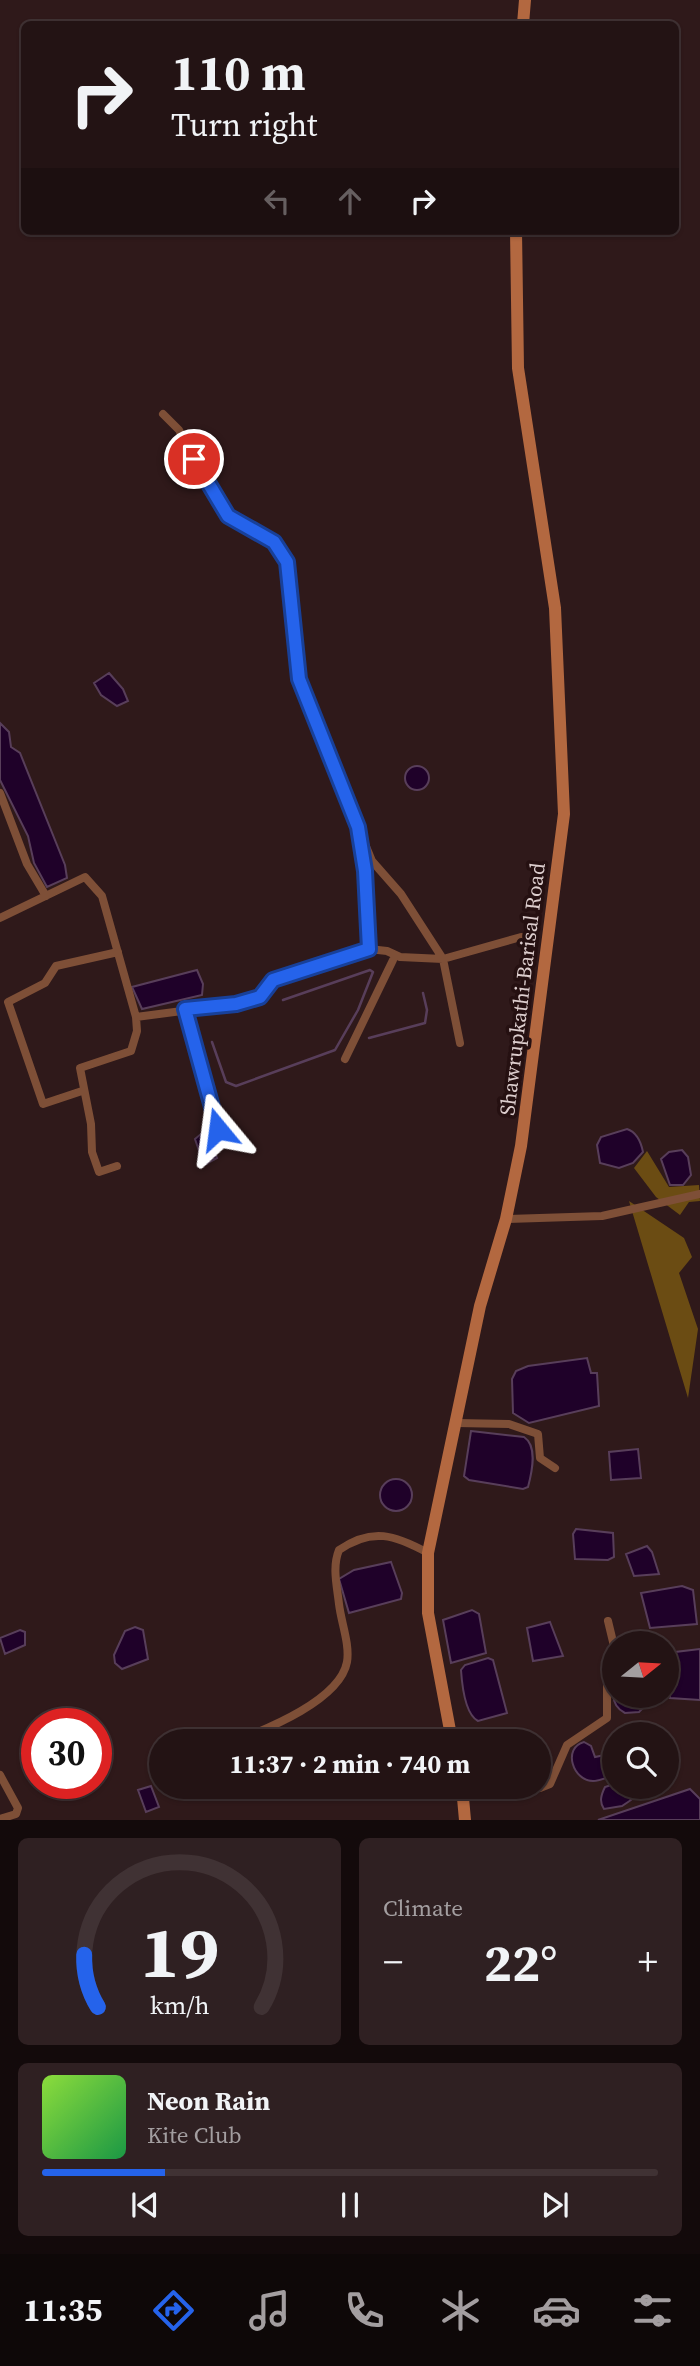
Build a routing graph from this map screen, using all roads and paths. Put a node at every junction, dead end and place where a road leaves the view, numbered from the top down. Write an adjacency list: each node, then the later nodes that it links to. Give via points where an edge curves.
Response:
1 (525, 0): 2 (main road)
2 (523, 21)
3 (516, 235): 22 (main road, Shawrupkathi-Barisal Road, via 517,368 555,608 564,814 522,1146)
4 (163, 414): 6 (street, via 179,430 228,516 274,542 287,562 299,679)
5 (0, 793): 7 (street, via 27,864)
6 (358, 827): 10 (street); 12 (street, via 372,861 401,894)
7 (46, 896): 8 (street); 11 (street, via 85,877 102,896)
8 (0, 918)
9 (521, 937): 12 (street)
10 (369, 949): 12 (street, via 400,957); 14 (street, via 273,980 260,997)
11 (118, 952): 15 (street); 18 (street, via 56,966 45,983 8,1002 43,1104)
12 (443, 959): 16 (street)
13 (393, 960): 17 (street)
14 (185, 1009): 15 (street); 19 (street)
15 (136, 1017): 18 (street, via 131,1051 80,1068)
16 (460, 1043)
17 (345, 1059)
18 (82, 1091): 20 (street, via 99,1172)
19 (218, 1129)
20 (117, 1166)
21 (700, 1194): 22 (street, via 602,1216)
22 (506, 1219): 23 (main road, Shawrupkathi-Barisal Road, via 480,1306)
23 (457, 1423): 24 (street, via 509,1424 538,1434 540,1458); 25 (main road, Shawrupkathi-Barisal Road)
24 (555, 1468)
25 (428, 1553): 29 (street, via 395,1536 378,1534 339,1550 335,1567 347,1664 340,1678 294,1716); 30 (main road, Shawrupkathi-Barisal Road, via 428,1613)
26 (608, 1621): 27 (street)
27 (610, 1631)
28 (605, 1708): 32 (street, via 607,1718 567,1745)
29 (264, 1729)
30 (450, 1729)
31 (0, 1775): 34 (street, via 18,1808 16,1814)
32 (551, 1782)
33 (463, 1799): 35 (main road)
34 (0, 1819)
35 (465, 1820)

